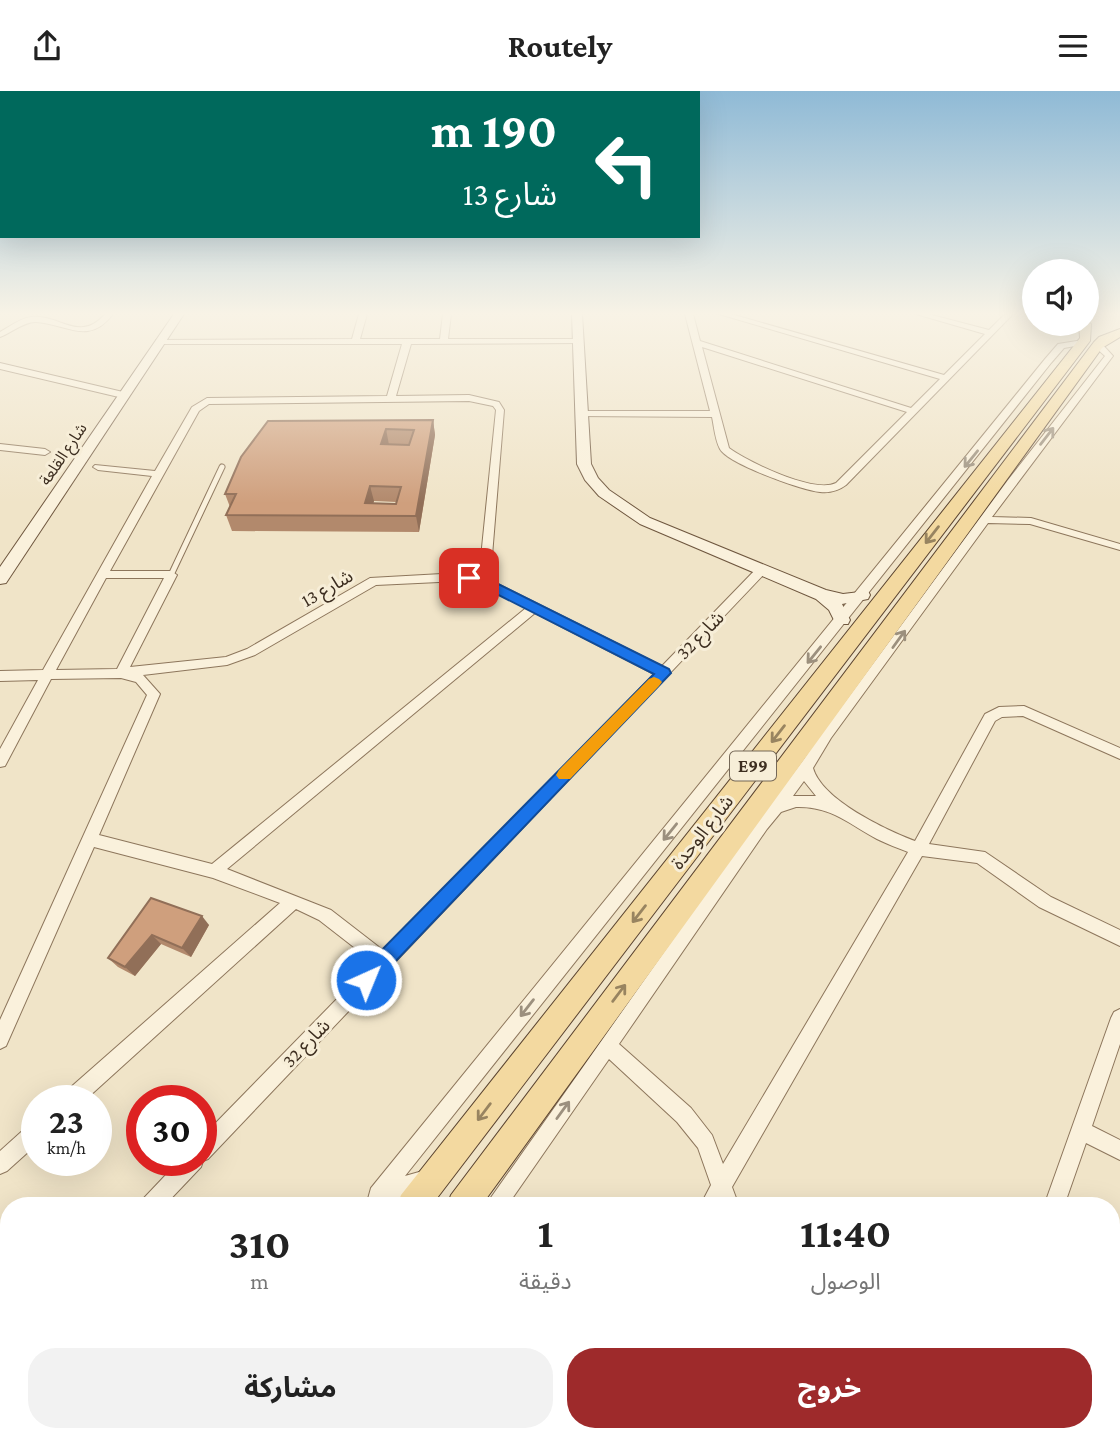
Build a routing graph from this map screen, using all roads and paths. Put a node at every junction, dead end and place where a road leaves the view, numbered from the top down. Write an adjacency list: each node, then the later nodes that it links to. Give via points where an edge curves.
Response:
1 (47, 377): 12 (street)
2 (135, 377): 12 (street, شارع القلعة)
3 (397, 377): 13 (street)
4 (580, 377): 15 (street)
5 (705, 377): 16 (street)
6 (805, 377): 14 (street)
7 (942, 377): 11 (street)
8 (1036, 377): 18 (street)
9 (1061, 377): 17 (main road, شارع الوحدة / E99)
10 (1072, 377): 24 (main road, شارع الوحدة / E99, one-way to 10)
11 (945, 378): 14 (street)
12 (123, 395): 34 (street, شارع القلعة)
13 (391, 399): 23 (street, via 207,401 195,409); 35 (street, via 469,398 492,402 500,410)
14 (914, 411): 16 (street, via 832,489 816,488 747,463 725,449)
15 (581, 414): 16 (street); 30 (street, via 584,464 604,493 645,521)
16 (715, 414)
17 (1012, 432): 18 (main road); 31 (main road, شارع الوحدة / E99, one-way to 31)
18 (989, 436): 31 (street, one-way to 31)
19 (3, 451): 20 (street)
20 (45, 452)
21 (98, 467): 23 (street)
22 (222, 467): 33 (lane)
23 (158, 474): 32 (street)
24 (1010, 476): 25 (street); 28 (main road, شارع الوحدة / E99)
25 (999, 501): 26 (street); 27 (street)
26 (985, 520): 27 (street); 28 (street)
27 (1031, 521): 29 (street)
28 (963, 540): 44 (main road, شارع الوحدة / E99); 45 (street, one-way to 28)
29 (1120, 547)
30 (761, 571): 36 (street); 41 (street, شارع 32)
31 (892, 572): 37 (street); 64 (main road, شارع الوحدة / E99, one-way to 64)
32 (102, 574): 33 (street); 43 (street)
33 (171, 575): 40 (street)
34 (0, 579)
35 (484, 582): 38 (street, شارع 13); 40 (street, شارع 13, via 460,577 374,582 227,661)
36 (822, 595): 37 (street, via 844,599); 39 (street)
37 (862, 595): 39 (street)
38 (535, 607): 41 (street, شارع 13); 55 (street)
39 (842, 620): 75 (street, one-way to 75)
40 (121, 673): 43 (street, شارع 13); 52 (street, via 146,683 153,700)
41 (664, 673): 58 (street, شارع 32)
42 (0, 676): 43 (street, شارع 13)
43 (46, 676): 47 (street)
44 (829, 712): 45 (street); 54 (main road, شارع الوحدة / E99)
45 (829, 734): 48 (street)
46 (1120, 754): 53 (street, via 1024,711 999,712 990,718)
47 (0, 762)
48 (809, 763): 49 (street); 50 (street, via 807,774 819,791)
49 (772, 809): 50 (street, via 795,799); 51 (street)
50 (850, 814): 53 (street, via 883,835)
51 (755, 835): 54 (street); 62 (street)
52 (88, 839): 55 (street); 59 (street)
53 (918, 849): 57 (street, via 980,857 1045,902); 73 (street)
54 (721, 855): 67 (main road, شارع الوحدة / E99, one-way to 54)
55 (214, 871): 56 (street)
56 (294, 901): 58 (street, via 325,915); 63 (street)
57 (1120, 938)
58 (384, 961): 66 (street, شارع 32)
59 (7, 1013): 61 (street)
60 (1120, 1018): 65 (street)
61 (0, 1040)
62 (609, 1047): 73 (street, via 684,1115 705,1142); 80 (street, one-way to 62)
63 (89, 1085)
64 (502, 1088): 67 (main road, via 528,1070 540,1077 538,1090); 72 (main road, شارع الوحدة / E99, one-way to 72)
65 (1080, 1130): 69 (street); 83 (street)
66 (217, 1135)
67 (507, 1143): 78 (main road, شارع الوحدة / E99); 79 (street)
68 (21, 1145): 70 (street)
69 (1120, 1150)
70 (0, 1164)
71 (179, 1176): 74 (street)
72 (434, 1178): 76 (street); 77 (main road, شارع الوحدة / E99)
73 (720, 1188): 81 (street); 82 (street)
74 (159, 1197)
75 (379, 1197)
76 (387, 1197)
77 (419, 1197)
78 (468, 1197)
79 (492, 1197)
80 (501, 1197)
81 (715, 1197)
82 (724, 1197)
83 (1057, 1197)

